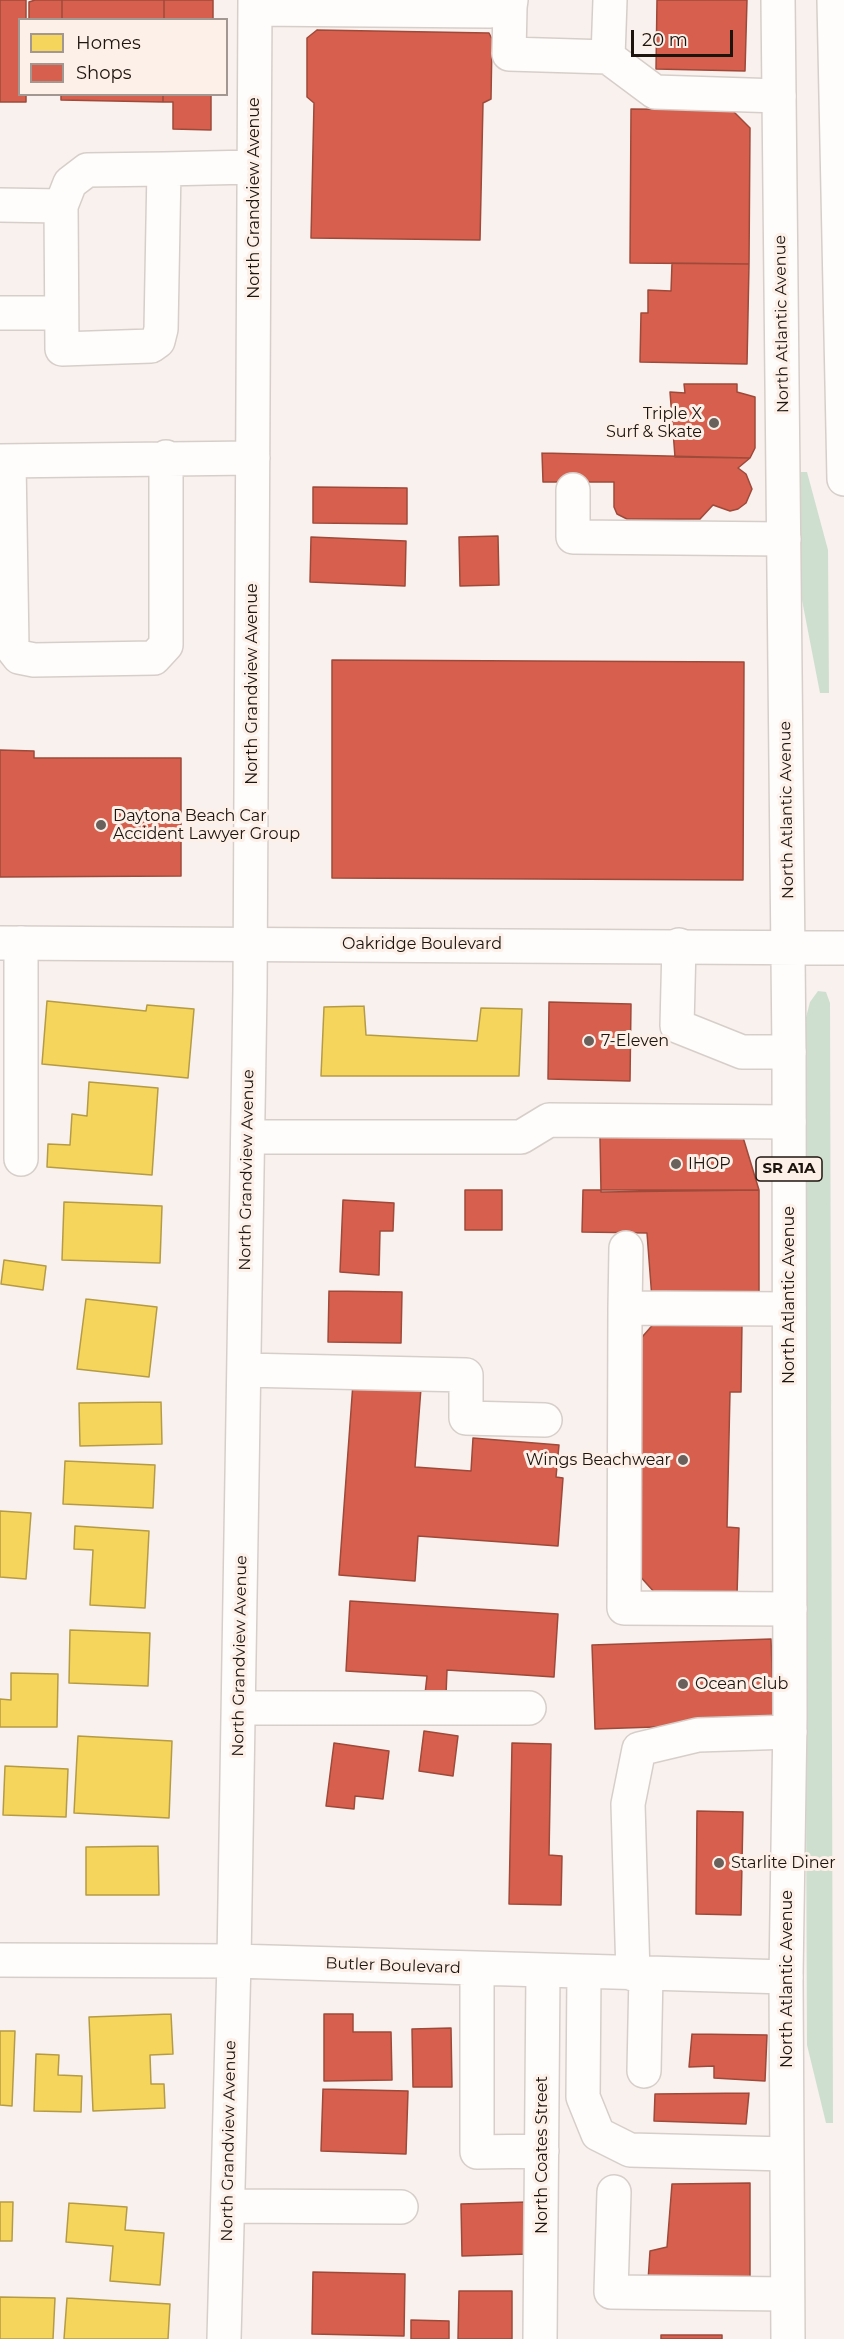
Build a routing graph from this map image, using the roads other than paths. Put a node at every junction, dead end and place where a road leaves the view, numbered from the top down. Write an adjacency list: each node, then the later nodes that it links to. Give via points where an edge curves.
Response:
1 (610, 0): 6 (main road)
2 (778, 0): 8 (main road, North Atlantic Avenue / SR A1A)
3 (834, 0): 7 (main road)
4 (511, 3): 5 (main road, via 489,12); 6 (main road, via 509,54)
5 (255, 5): 9 (main road, North Grandview Avenue)
6 (608, 57): 8 (main road, via 655,92)
7 (840, 57): 15 (main road)
8 (779, 96): 21 (main road, North Atlantic Avenue / SR A1A)
9 (254, 167): 10 (main road); 17 (main road, North Grandview Avenue)
10 (164, 169): 12 (main road, via 87,170 70,183); 14 (main road, via 162,329 158,341 151,346 62,349)
11 (0, 205): 12 (main road)
12 (61, 206): 14 (main road)
13 (0, 313): 14 (main road)
14 (61, 314)
15 (844, 448): 19 (main road)
16 (165, 458): 17 (main road); 18 (main road); 18 (main road, via 166,645 154,658 45,660 19,657 12,648)
17 (253, 458): 23 (main road, North Grandview Avenue)
18 (4, 461)
19 (844, 479)
20 (573, 490): 21 (main road, via 573,537)
21 (784, 540): 25 (main road, North Atlantic Avenue / SR A1A)
22 (11, 943): 23 (main road, Oakridge Boulevard); 30 (main road)
23 (251, 944): 24 (main road, Oakridge Boulevard); 29 (main road, North Grandview Avenue)
24 (679, 945): 25 (main road, Oakridge Boulevard); 27 (main road, via 677,1026 742,1052)
25 (787, 948): 26 (main road, Oakridge Boulevard); 27 (main road, North Atlantic Avenue / SR A1A)
26 (844, 948)
27 (789, 1052): 28 (main road, North Atlantic Avenue / SR A1A)
28 (789, 1122): 29 (main road, via 549,1120 521,1137); 33 (main road, North Atlantic Avenue / SR A1A)
29 (248, 1137): 34 (main road, North Grandview Avenue)
30 (21, 1159)
31 (626, 1248): 32 (main road)
32 (625, 1308): 33 (main road); 36 (main road, via 624,1608)
33 (789, 1309): 36 (main road, North Atlantic Avenue / SR A1A)
34 (244, 1370): 35 (main road, via 466,1375 466,1418); 37 (main road, North Grandview Avenue)
35 (545, 1420)
36 (790, 1609): 39 (main road, North Atlantic Avenue / SR A1A)
37 (239, 1708): 38 (main road); 41 (main road, North Grandview Avenue)
38 (529, 1708)
39 (790, 1732): 45 (main road, via 698,1735 639,1749 628,1804); 46 (main road, North Atlantic Avenue / SR A1A)
40 (0, 1960): 41 (main road, Butler Boulevard)
41 (234, 1961): 42 (main road, Butler Boulevard); 51 (main road, North Grandview Avenue)
42 (477, 1969): 43 (main road, Butler Boulevard); 48 (main road, via 477,2152)
43 (543, 1971): 44 (main road, Butler Boulevard); 48 (main road, North Coates Street)
44 (584, 1972): 45 (main road, Butler Boulevard); 49 (main road, via 584,2097 598,2134 630,2150)
45 (640, 1974): 46 (main road, Butler Boulevard); 47 (main road)
46 (786, 1977): 49 (main road, North Atlantic Avenue / SR A1A)
47 (644, 2071)
48 (542, 2151): 55 (main road, North Coates Street)
49 (786, 2154): 53 (main road, North Atlantic Avenue / SR A1A)
50 (614, 2192): 53 (main road, via 611,2292)
51 (228, 2206): 52 (main road); 54 (main road, North Grandview Avenue)
52 (401, 2207)
53 (787, 2294): 56 (main road, North Atlantic Avenue / SR A1A)
54 (224, 2339)
55 (540, 2339)
56 (788, 2339)

